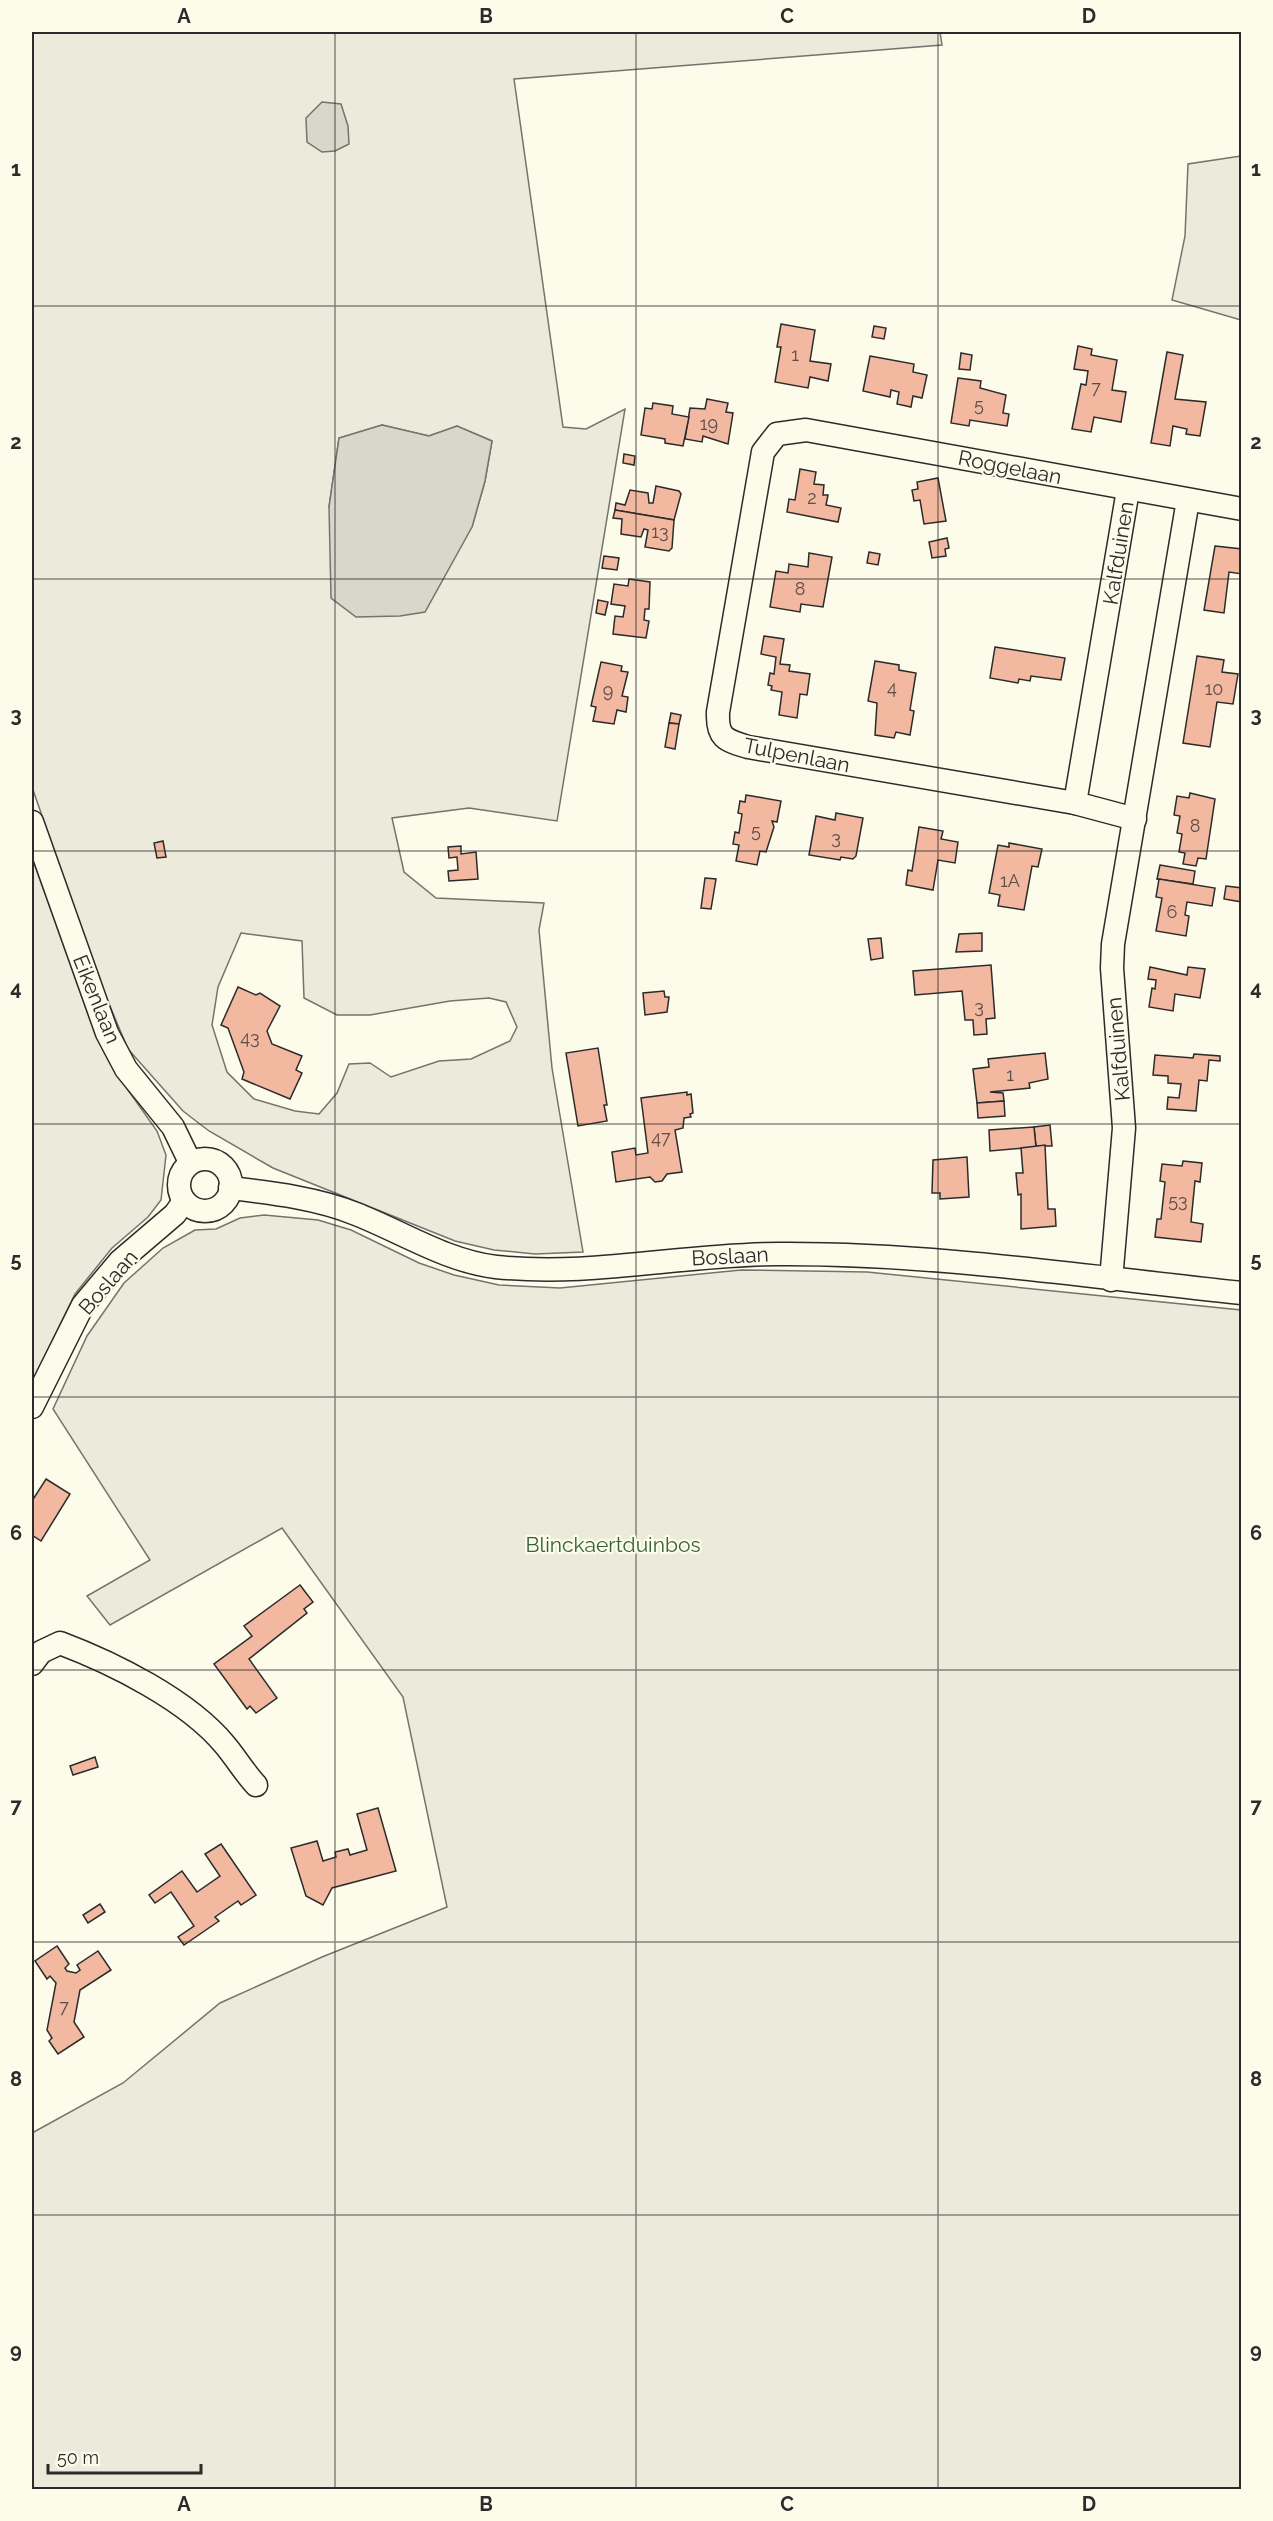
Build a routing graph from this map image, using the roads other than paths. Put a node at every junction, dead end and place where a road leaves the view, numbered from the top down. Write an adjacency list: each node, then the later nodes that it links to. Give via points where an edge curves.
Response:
1 (777, 434): 2 (street, Roggelaan, via 806,430); 5 (street, Tulpenlaan, via 763,452 757,478 718,712 717,727 726,740)
2 (1128, 490): 3 (street, Roggelaan); 5 (street, Kalfduinen)
3 (1188, 500): 4 (street, Roggelaan); 6 (street, Kalfduinen)
4 (1242, 509)
5 (1075, 803): 6 (street)
6 (1135, 819): 11 (street, Kalfduinen, via 1113,944 1124,1128)
7 (32, 822): 8 (street, Eikenlaan, via 107,1033 126,1069 173,1127)
8 (190, 1162): 9 (street, via 206,1158 222,1165 229,1175); 10 (street, via 179,1178)
9 (230, 1188): 10 (street, via 225,1201 213,1210 199,1210); 11 (street, Boslaan, via 331,1205 450,1255 495,1266 570,1271 705,1256 833,1254)
10 (184, 1201): 13 (street, Boslaan, via 175,1215 120,1261 83,1305)
11 (1111, 1280): 12 (street, Boslaan)
12 (1242, 1293)
13 (32, 1407)
14 (32, 1664): 15 (street, via 42,1652 60,1643 104,1659 194,1715 225,1744)
15 (256, 1785)

